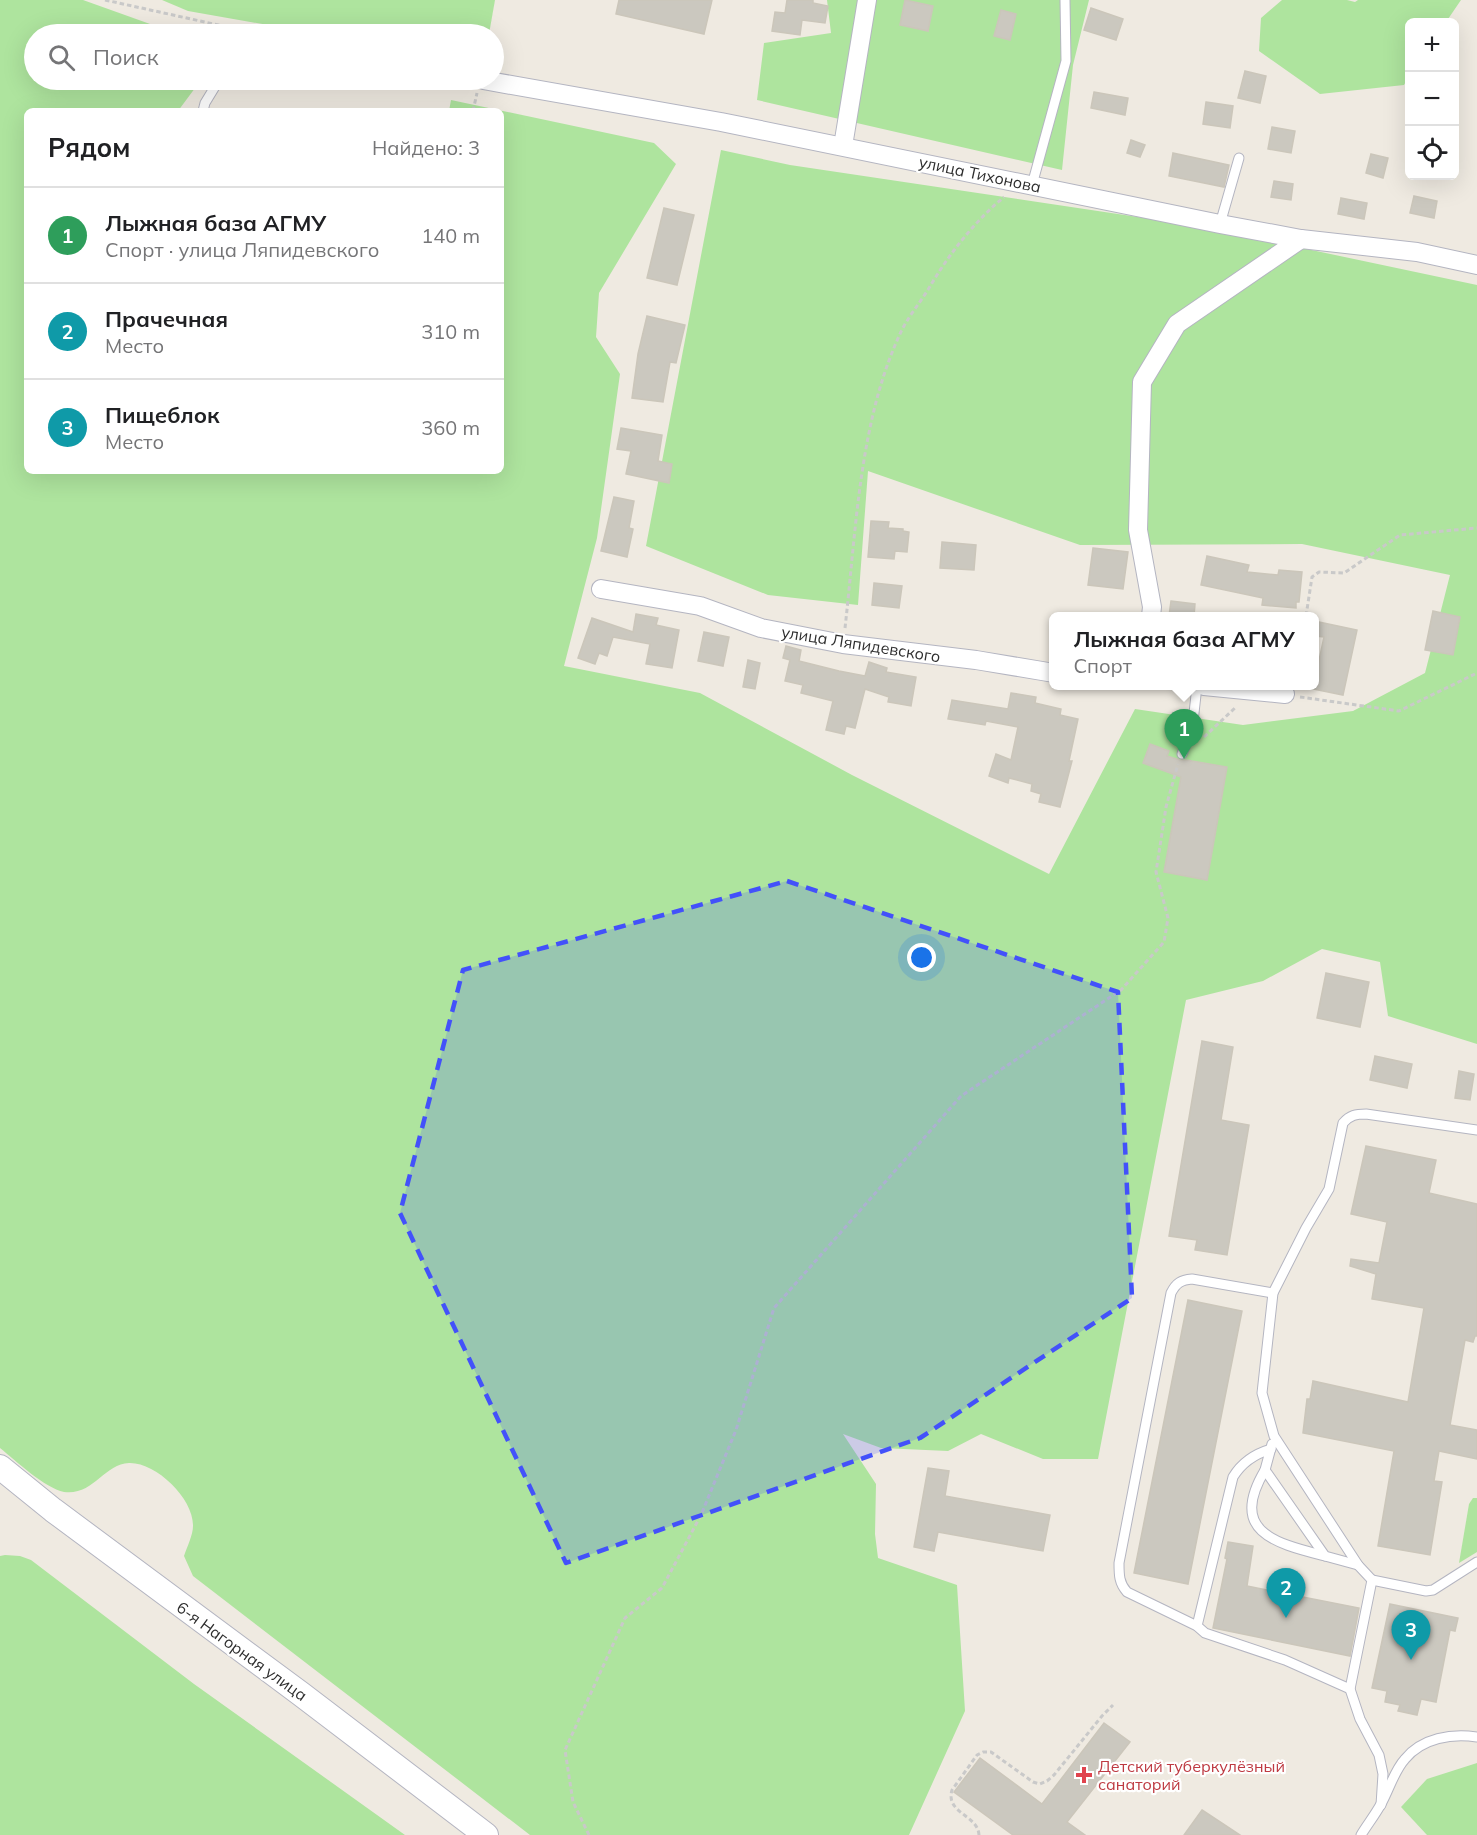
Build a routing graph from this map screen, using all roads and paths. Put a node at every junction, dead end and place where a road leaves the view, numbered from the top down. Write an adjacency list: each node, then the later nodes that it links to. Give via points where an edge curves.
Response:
1 (105, 0): 4 (path)
2 (867, 0): 8 (street)
3 (1065, 0): 10 (lane, via 1066,61)
4 (214, 24)
5 (504, 84): 8 (street, улица Тихонова)
6 (213, 90): 7 (lane)
7 (204, 108)
8 (843, 146): 10 (street, улица Тихонова)
9 (1239, 159): 11 (lane)
10 (1027, 184): 11 (street, улица Тихонова); 18 (path, via 1001,199 980,220 946,260 900,332 867,439)
11 (1220, 224): 12 (street, улица Тихонова)
12 (1301, 239): 13 (street, улица Тихонова, via 1417,252); 16 (street, via 1176,324 1142,382 1138,530)
13 (1477, 265)
14 (1477, 528): 17 (path, via 1400,535 1344,573 1319,572 1312,577)
15 (602, 589): 18 (street, улица Ляпидевского, via 700,606 761,628)
16 (1151, 612)
17 (1307, 612)
18 (843, 644): 19 (street, улица Ляпидевского)
19 (1049, 672)
20 (1477, 673): 23 (path, via 1399,711)
21 (1197, 690): 25 (lane, via 1192,731)
22 (1244, 690): 23 (street)
23 (1285, 694)
24 (1244, 705): 25 (path, via 1234,707 1194,749)
25 (1182, 754): 42 (path, via 1166,807 1156,872 1168,918 1164,942 1121,990 962,1096 774,1308 736,1430 701,1515 662,1588 625,1618 565,1750 573,1802)
26 (1477, 1130): 27 (lane, via 1366,1114 1347,1118 1329,1188)
27 (1273, 1293): 28 (lane, via 1262,1393); 36 (lane, via 1192,1279 1182,1280 1171,1293 1119,1577 1127,1592)
28 (1274, 1437): 29 (lane); 34 (lane)
29 (1271, 1449): 31 (lane); 36 (lane, via 1251,1457 1233,1477)
30 (0, 1467): 41 (street, 6-я Нагорная улица)
31 (1265, 1470): 32 (lane); 32 (lane, via 1252,1502 1252,1517 1259,1529 1272,1539)
32 (1325, 1556): 34 (lane)
33 (1477, 1562): 35 (lane, via 1433,1590)
34 (1358, 1565): 35 (lane)
35 (1372, 1580): 37 (lane)
36 (1197, 1626): 37 (lane, via 1205,1633 1285,1660)
37 (1350, 1689): 40 (lane, via 1379,1755 1383,1774)
38 (1113, 1705): 43 (path, via 1062,1767 1040,1784 991,1752 977,1755 950,1797 953,1806 978,1827)
39 (1477, 1736): 40 (lane, via 1444,1736 1423,1744 1405,1758)
40 (1381, 1804): 44 (lane)
41 (486, 1835)
42 (589, 1835)
43 (979, 1835)
44 (1361, 1835)

